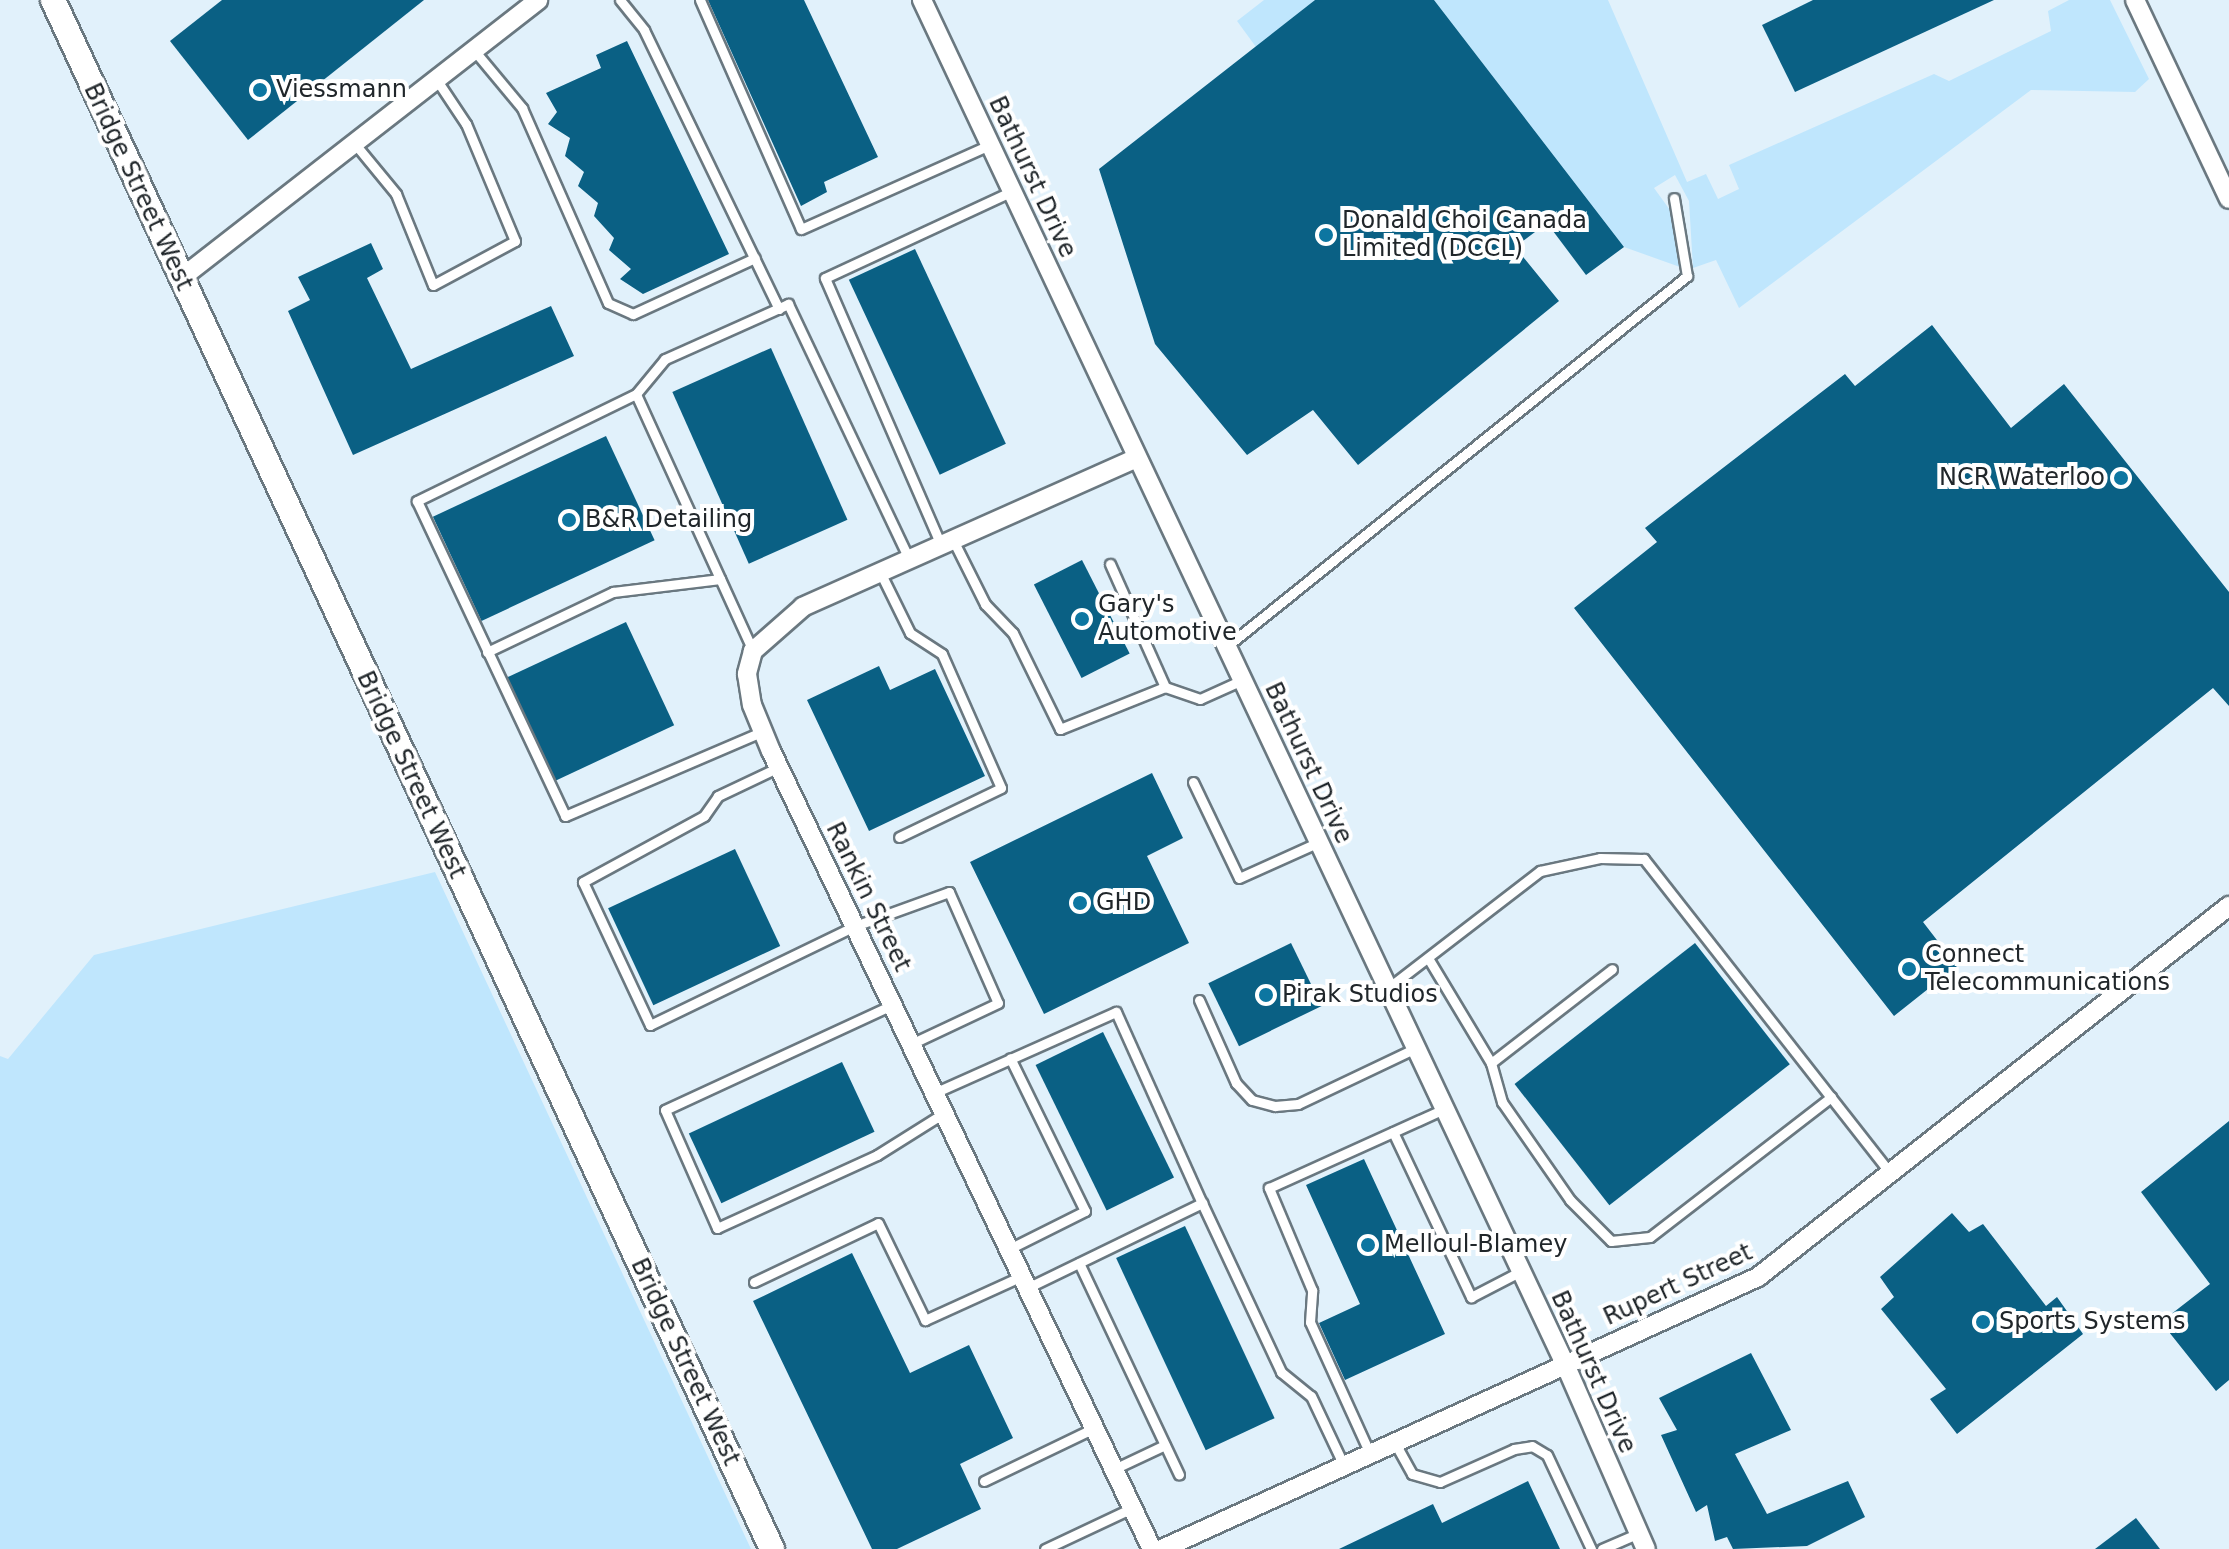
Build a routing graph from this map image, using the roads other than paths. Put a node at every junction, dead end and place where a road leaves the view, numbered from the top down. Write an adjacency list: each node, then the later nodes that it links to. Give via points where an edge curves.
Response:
1 (53, 0): 15 (street, Bridge Street West)
2 (538, 0): 7 (street)
3 (620, 0): 14 (lane, via 644,30)
4 (700, 0): 10 (lane, via 801,229)
5 (922, 0): 10 (street, Bathurst Drive)
6 (2135, 0): 13 (street)
7 (473, 49): 8 (street); 14 (lane, via 522,108 608,303 633,314)
8 (435, 79): 9 (street); 9 (lane, via 466,124 515,241 433,285 396,194)
9 (355, 144): 15 (street)
10 (990, 145): 11 (street, Bathurst Drive)
11 (1012, 191): 18 (street, Bathurst Drive); 19 (lane, via 825,278)
12 (1674, 198): 24 (lane, via 1687,276)
13 (2229, 199)
14 (755, 258): 16 (lane)
15 (180, 279): 68 (street, Bridge Street West)
16 (779, 309): 17 (lane, via 665,359); 20 (lane, via 788,304)
17 (636, 394): 23 (lane); 26 (lane, via 417,501)
18 (1137, 458): 19 (street); 24 (street, Bathurst Drive)
19 (947, 543): 20 (street); 28 (lane, via 985,604 1013,633 1060,729)
20 (909, 559): 22 (street)
21 (1110, 564): 28 (lane)
22 (880, 572): 25 (street, via 803,607); 32 (lane, via 910,633 942,654 1001,788)
23 (720, 579): 25 (lane); 26 (lane, via 613,592)
24 (1226, 647): 27 (street, Bathurst Drive)
25 (753, 651): 29 (street, Rankin Street, via 747,674)
26 (487, 652): 29 (lane, via 565,816)
27 (1242, 680): 28 (lane, via 1200,699); 33 (street, Bathurst Drive)
28 (1165, 687)
29 (763, 731): 30 (street, Rankin Street)
30 (779, 767): 35 (street, Rankin Street); 35 (lane, via 718,796 704,816 583,882 650,1025)
31 (1193, 782): 33 (lane, via 1239,878)
32 (899, 837)
33 (1319, 842): 38 (street, Bathurst Drive)
34 (2229, 906): 50 (street, Rupert Street)
35 (855, 926): 40 (street, Rankin Street); 41 (lane, via 949,892 998,1003)
36 (1428, 958): 38 (lane); 44 (lane); 46 (lane, via 1540,871 1600,858 1644,859)
37 (1612, 969): 44 (lane)
38 (1387, 989): 42 (street, Bathurst Drive)
39 (1199, 1000): 42 (lane, via 1236,1083 1252,1100 1275,1106 1298,1104)
40 (892, 1005): 41 (street, Rankin Street); 48 (lane, via 665,1110 717,1228 877,1155)
41 (911, 1044): 45 (street, Rankin Street)
42 (1416, 1048): 47 (street, Bathurst Drive)
43 (1010, 1058): 45 (lane); 51 (lane, via 1116,1012); 52 (lane, via 1085,1211)
44 (1491, 1063): 46 (lane, via 1502,1102 1570,1200 1611,1241 1650,1237)
45 (934, 1093): 48 (street, Rankin Street)
46 (1831, 1097): 50 (lane)
47 (1444, 1109): 49 (lane); 54 (street, Bathurst Drive)
48 (944, 1113): 52 (street, Rankin Street)
49 (1393, 1132): 54 (lane, via 1471,1297); 61 (lane, via 1269,1188 1312,1290 1310,1322)
50 (1890, 1173): 57 (street, Rupert Street, via 1758,1277)
51 (1202, 1203): 53 (lane); 62 (lane, via 1281,1372 1311,1396)
52 (1009, 1249): 56 (street, Rankin Street)
53 (1079, 1263): 56 (lane); 59 (lane)
54 (1521, 1271): 57 (street, Bathurst Drive)
55 (754, 1282): 56 (lane, via 878,1223 925,1320)
56 (1025, 1282): 58 (street, Rankin Street)
57 (1565, 1364): 60 (street, Rupert Street); 67 (street, Bathurst Drive)
58 (1094, 1428): 63 (street, Rankin Street); 65 (lane)
59 (1165, 1445): 63 (lane); 64 (lane)
60 (1396, 1445): 61 (street, Rupert Street); 72 (lane, via 1412,1474 1440,1482 1532,1446 1547,1455)
61 (1371, 1456): 62 (street, Rupert Street)
62 (1345, 1468): 71 (street, Rupert Street)
63 (1114, 1469): 66 (street, Rankin Street)
64 (1179, 1475)
65 (984, 1481)
66 (1132, 1508): 69 (lane); 70 (street, Rankin Street)
67 (1643, 1541): 73 (lane)
68 (772, 1549)
69 (1045, 1549)
70 (1152, 1549)
71 (1162, 1549)
72 (1591, 1549)
73 (1602, 1549)

